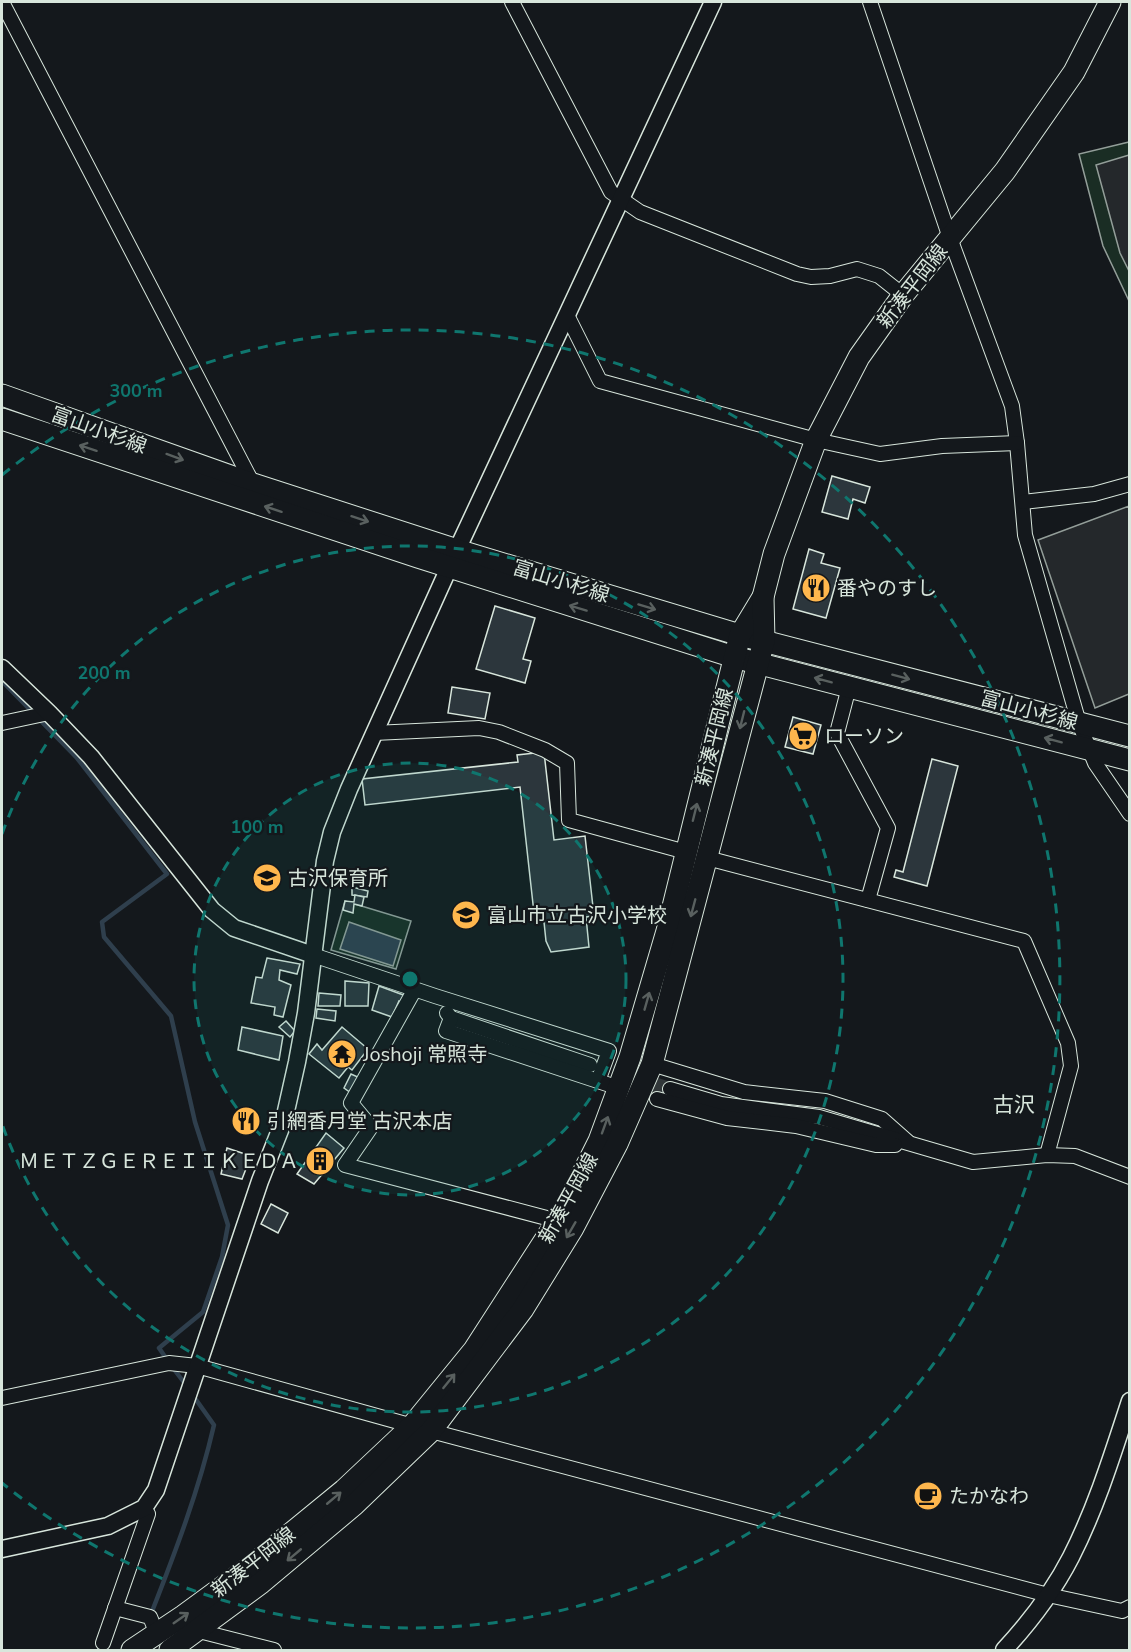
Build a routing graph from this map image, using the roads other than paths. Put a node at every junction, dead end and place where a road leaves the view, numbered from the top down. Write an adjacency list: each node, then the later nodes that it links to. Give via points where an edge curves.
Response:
1 (2, 2): 14 (street)
2 (512, 2): 6 (street, via 611,192)
3 (712, 2): 6 (street)
4 (870, 2): 7 (street)
5 (1110, 2): 7 (main road, 新湊平岡線, via 1074,72 1005,171)
6 (621, 200): 8 (street, via 640,212 797,274 830,276 857,269 879,276); 9 (street)
7 (950, 238): 8 (main road, 新湊平岡線); 13 (street, via 1012,406)
8 (903, 295): 12 (main road, 新湊平岡線, via 860,357)
9 (567, 315): 12 (street, via 600,381); 17 (street)
10 (2, 395): 14 (main road, 富山小杉線, one-way to 14)
11 (2, 419): 17 (main road, 富山小杉線, one-way to 11)
12 (816, 440): 13 (street, via 880,454); 18 (main road, 新湊平岡線, via 774,554)
13 (1017, 442): 16 (street)
14 (253, 484): 17 (main road, 富山小杉線, one-way to 17)
15 (1130, 484): 16 (street, via 1094,494)
16 (1023, 502): 27 (street, via 1025,535)
17 (454, 559): 19 (main road, 富山小杉線, one-way to 19); 21 (main road, 富山小杉線, one-way to 17); 28 (street)
18 (763, 597): 19 (main road, 新湊平岡線); 20 (main road, 新湊平岡線)
19 (740, 635): 20 (main road, 富山小杉線); 21 (main road, 新湊平岡線)
20 (764, 641): 22 (main road, 新湊平岡線); 27 (main road, 富山小杉線, one-way to 27)
21 (734, 657): 22 (main road, 富山小杉線); 33 (main road, 新湊平岡線, one-way to 21)
22 (756, 663): 24 (main road, 富山小杉線, one-way to 22); 34 (main road, 新湊平岡線, one-way to 34)
23 (2, 668): 25 (street)
24 (849, 687): 30 (main road, 富山小杉線, one-way to 24); 35 (street, via 837,733 888,828)
25 (50, 712): 26 (street); 36 (street, via 223,921)
26 (2, 723)
27 (1079, 723): 29 (main road, 富山小杉線); 30 (street)
28 (374, 733): 33 (street, via 479,728 499,732 567,763 569,820); 36 (street, via 332,832)
29 (1130, 736)
30 (1088, 748): 31 (main road, 富山小杉線); 32 (street)
31 (1130, 760)
32 (1130, 814)
33 (686, 852): 43 (main road, 新湊平岡線, one-way to 33, via 667,931)
34 (707, 858): 35 (street); 40 (main road, 新湊平岡線, one-way to 40)
35 (868, 900): 47 (street, via 1024,941 1068,1043 1071,1066)
36 (313, 955): 37 (street); 50 (street, via 284,1120)
37 (415, 989): 38 (street); 49 (street, via 351,1103 371,1127 345,1165)
38 (435, 996): 39 (street); 42 (street, via 609,1051)
39 (450, 1018): 41 (street); 42 (street, via 446,1031)
40 (652, 1064): 46 (street, via 744,1092 825,1101 882,1119); 54 (main road, 新湊平岡線, one-way to 54, via 617,1144 573,1228 523,1309)
41 (590, 1065)
42 (598, 1081): 43 (street)
43 (619, 1088): 49 (main road, 新湊平岡線, one-way to 43, via 599,1141)
44 (670, 1089): 46 (street, via 721,1104 819,1117)
45 (657, 1099): 46 (street, via 727,1118 796,1126 876,1145)
46 (912, 1145): 47 (street, via 973,1162)
47 (1047, 1155): 48 (street, via 1075,1156)
48 (1130, 1177)
49 (558, 1221): 54 (main road, 新湊平岡線, one-way to 49)
50 (197, 1366): 51 (street, via 169,1363); 54 (street); 55 (street, via 156,1490)
51 (2, 1398)
52 (1130, 1401): 53 (street)
53 (1126, 1427): 57 (street, via 1071,1558)
54 (422, 1429): 57 (street); 60 (main road, 新湊平岡線, one-way to 60, via 354,1505); 61 (main road, 新湊平岡線, one-way to 54)
55 (144, 1508): 56 (street, via 108,1526); 59 (street, via 148,1514)
56 (2, 1549)
57 (1048, 1595): 58 (street, via 1122,1611); 65 (street)
58 (1130, 1607)
59 (116, 1608): 61 (street, via 150,1617); 62 (street)
60 (199, 1631): 61 (main road, 新湊平岡線); 64 (street)
61 (163, 1642): 63 (main road, 新湊平岡線)
62 (103, 1643)
63 (132, 1650)
64 (274, 1650)
65 (1004, 1650)

